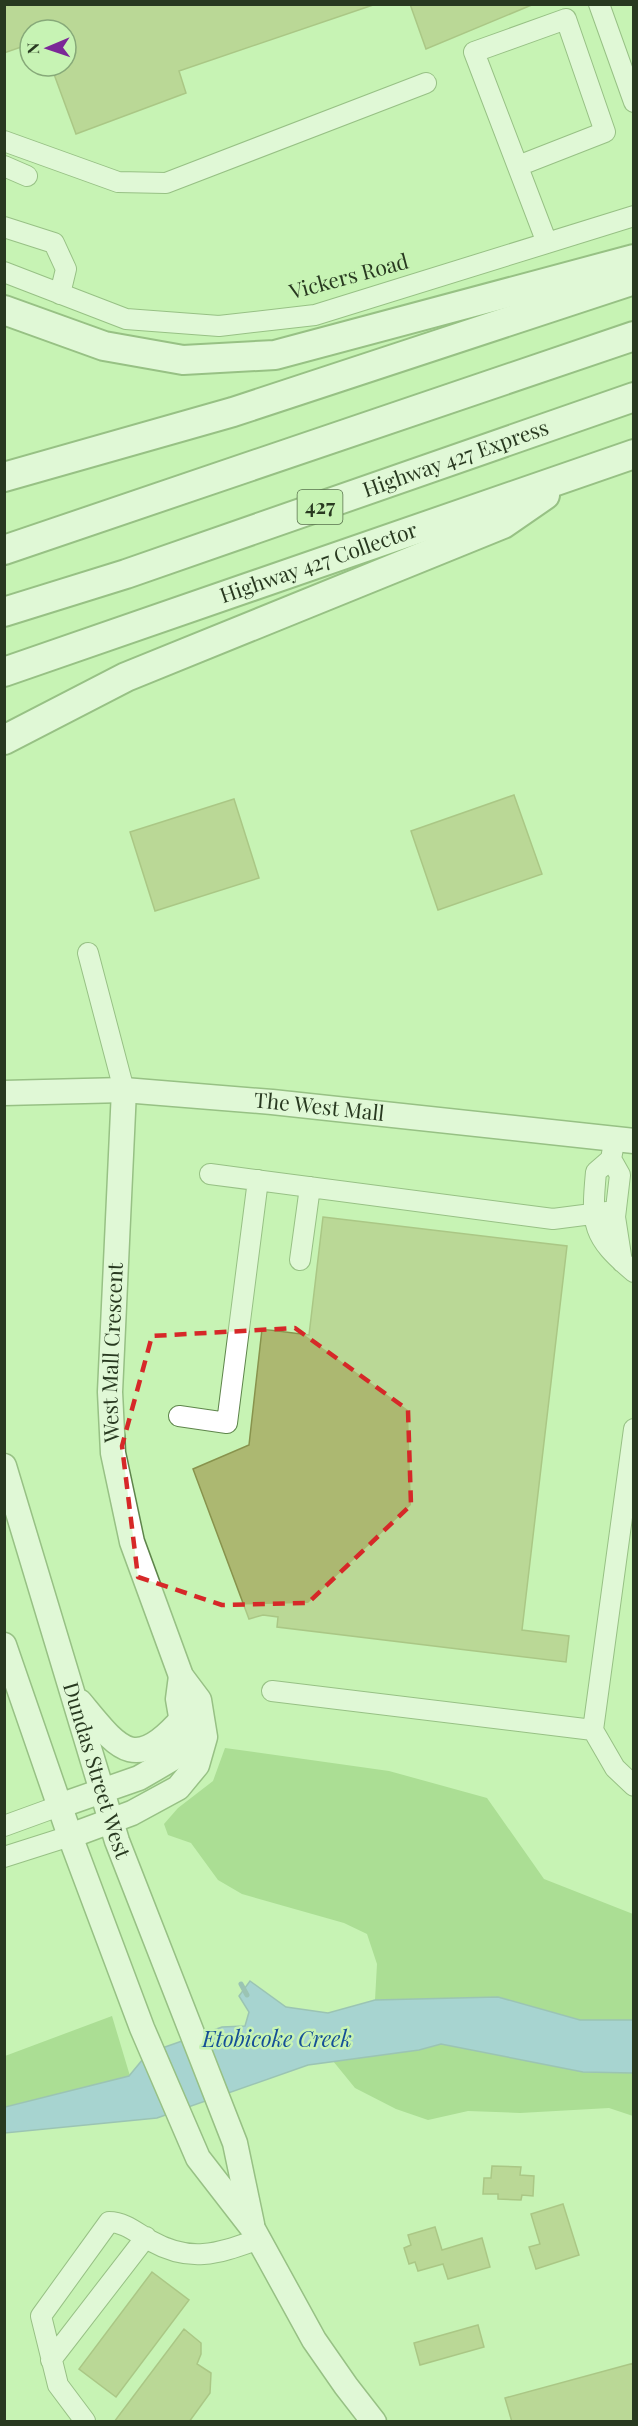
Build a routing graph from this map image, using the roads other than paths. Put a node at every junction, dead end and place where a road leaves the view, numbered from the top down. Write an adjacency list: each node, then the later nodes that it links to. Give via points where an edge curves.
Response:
1 (599, 4): 3 (street)
2 (426, 83): 4 (street, via 166,183 118,182)
3 (633, 102)
4 (4, 141)
5 (4, 166): 7 (street)
6 (518, 166): 6 (street, via 474,52 566,19 605,132); 10 (street)
7 (27, 176)
8 (633, 216): 10 (street, Vickers Road)
9 (4, 227): 14 (street, via 54,243 66,269)
10 (547, 243): 14 (street, Vickers Road, via 315,315 230,325 126,319)
11 (633, 259): 15 (highway, via 275,355 183,360 104,346)
12 (4, 272): 14 (street, Vickers Road)
13 (633, 280): 20 (highway, via 232,412)
14 (60, 294)
15 (4, 310)
16 (633, 336): 21 (highway)
17 (633, 397): 22 (highway, Highway 427 Express / 427, via 148,566)
18 (633, 454): 19 (highway, Highway 427 Collector / 427)
19 (575, 474): 23 (highway, Highway 427 Collector / 427); 24 (highway, via 503,524 126,677)
20 (4, 477)
21 (4, 550)
22 (4, 612)
23 (4, 672)
24 (4, 740)
25 (88, 952): 26 (street)
26 (124, 1090): 27 (main road, The West Mall); 28 (main road, The West Mall, via 272,1102); 40 (main road, West Mall Crescent, via 110,1392 113,1453 132,1542)
27 (4, 1093)
28 (620, 1146): 32 (street); 33 (street, via 596,1172)
29 (210, 1174): 30 (street)
30 (258, 1180): 31 (street); 36 (street, via 226,1422)
31 (310, 1187): 33 (street, via 553,1219); 34 (street)
32 (615, 1210): 33 (street); 35 (street, via 616,1237)
33 (592, 1214): 35 (street, via 601,1240)
34 (300, 1260)
35 (628, 1267)
36 (179, 1416)
37 (633, 1429): 44 (street)
38 (4, 1466): 42 (main road, Dundas Street West)
39 (4, 1645): 47 (main road, Dundas Street West)
40 (181, 1676): 43 (main road, West Mall Crescent, via 178,1699); 48 (main road, West Mall Crescent, via 199,1700 202,1713 205,1737 197,1765 172,1792)
41 (272, 1691): 44 (street)
42 (73, 1694): 43 (main road, via 108,1735 125,1748 154,1746); 46 (main road, Dundas Street West)
43 (183, 1718): 46 (main road, West Mall Crescent, via 183,1742 175,1757 139,1778)
44 (593, 1730): 45 (street, via 615,1768)
45 (633, 1786)
46 (102, 1792): 47 (main road, West Mall Crescent); 48 (main road, Dundas Street West)
47 (59, 1806): 49 (street); 50 (main road, Dundas Street West)
48 (111, 1821): 50 (main road, West Mall Crescent); 52 (main road, Dundas Street West, via 234,2143)
49 (4, 1826)
50 (70, 1836): 51 (street); 52 (main road, Dundas Street West, via 142,2028 198,2158)
51 (4, 1857)
52 (256, 2234): 53 (street, via 214,2255 196,2256); 56 (main road, via 314,2340)
53 (146, 2237): 54 (street); 54 (street, via 118,2222 110,2222 41,2316)
54 (51, 2360): 55 (street, via 57,2385)
55 (85, 2421)
56 (374, 2421)

